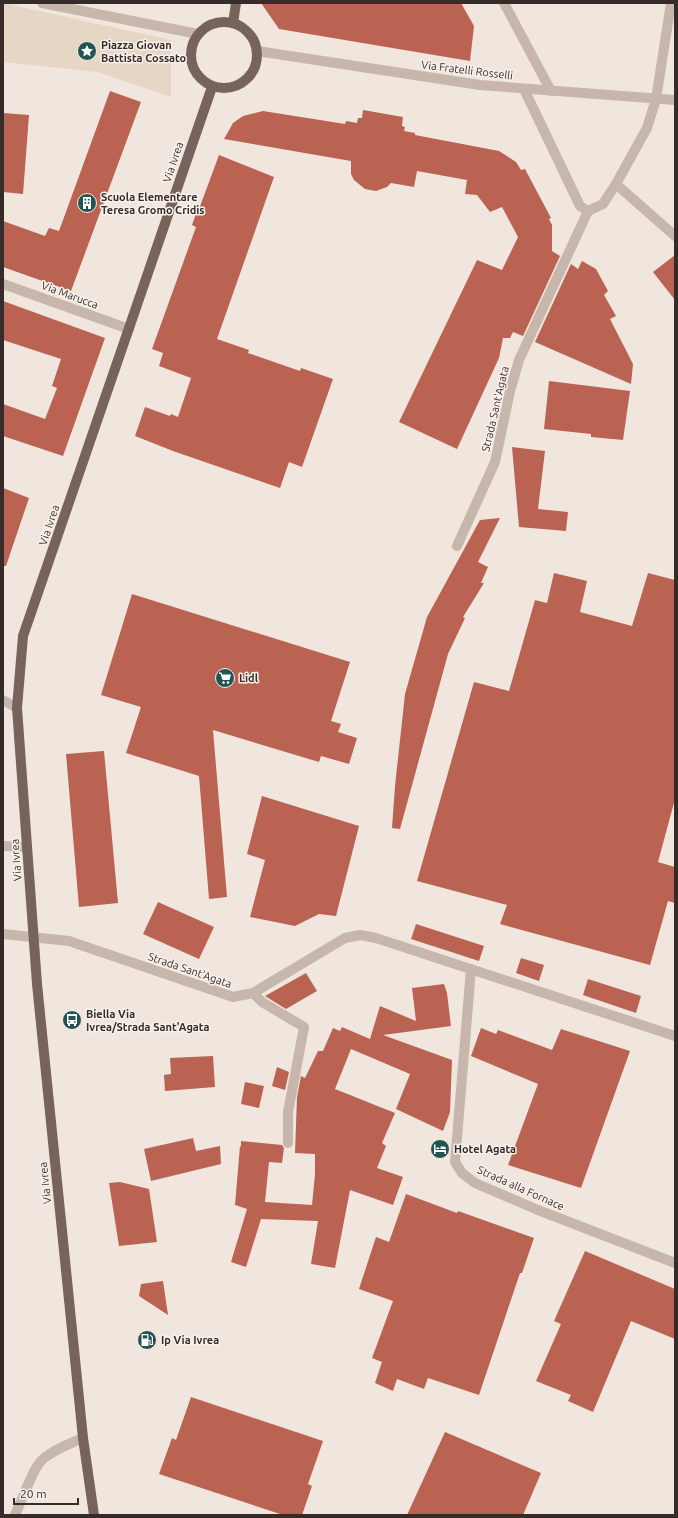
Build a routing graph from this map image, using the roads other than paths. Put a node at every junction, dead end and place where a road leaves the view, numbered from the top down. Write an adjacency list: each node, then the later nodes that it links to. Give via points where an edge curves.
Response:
1 (42, 3): 6 (street)
2 (236, 3): 5 (main road)
3 (504, 3): 10 (street)
4 (672, 3): 11 (street)
5 (233, 23): 6 (main road, via 216,23); 7 (main road, via 242,26 249,33 255,41)
6 (198, 34): 8 (main road, via 192,44 192,66 197,75)
7 (257, 51): 8 (main road, via 253,73 245,82 223,89); 9 (street, Via Fratelli Rosselli, via 480,85)
8 (212, 87): 17 (main road, Via Ivrea)
9 (524, 89): 10 (street, Via Fratelli Rosselli); 14 (street, via 580,206)
10 (551, 91): 11 (street, Via Fratelli Rosselli)
11 (656, 99): 12 (street, Via Fratelli Rosselli); 13 (street, via 647,128)
12 (675, 100)
13 (616, 184): 14 (street, via 603,204); 15 (street)
14 (588, 211): 18 (street, Strada Sant'Agata, via 519,360 495,462)
15 (675, 236)
16 (3, 284): 17 (street, Via Marucca)
17 (129, 329): 20 (main road, Via Ivrea, via 23,636)
18 (457, 546)
19 (3, 700): 20 (street)
20 (17, 708): 22 (main road, Via Ivrea)
21 (3, 846): 22 (street)
22 (27, 847): 24 (main road, Via Ivrea)
23 (3, 934): 24 (street, Strada Sant'Agata)
24 (33, 938): 26 (street, Strada Sant'Agata, via 69,941 234,997); 30 (main road, Via Ivrea)
25 (471, 969): 26 (street, Strada Sant'Agata, via 360,935 345,938); 27 (street); 29 (street, Strada alla Fornace, via 455,1162 462,1173 475,1183 538,1210)
26 (253, 993): 28 (street, via 262,1002 304,1027 288,1112)
27 (675, 1036)
28 (288, 1143)
29 (675, 1263)
30 (83, 1438): 31 (street, via 41,1460); 32 (main road, Via Ivrea)
31 (15, 1515)
32 (94, 1515)

